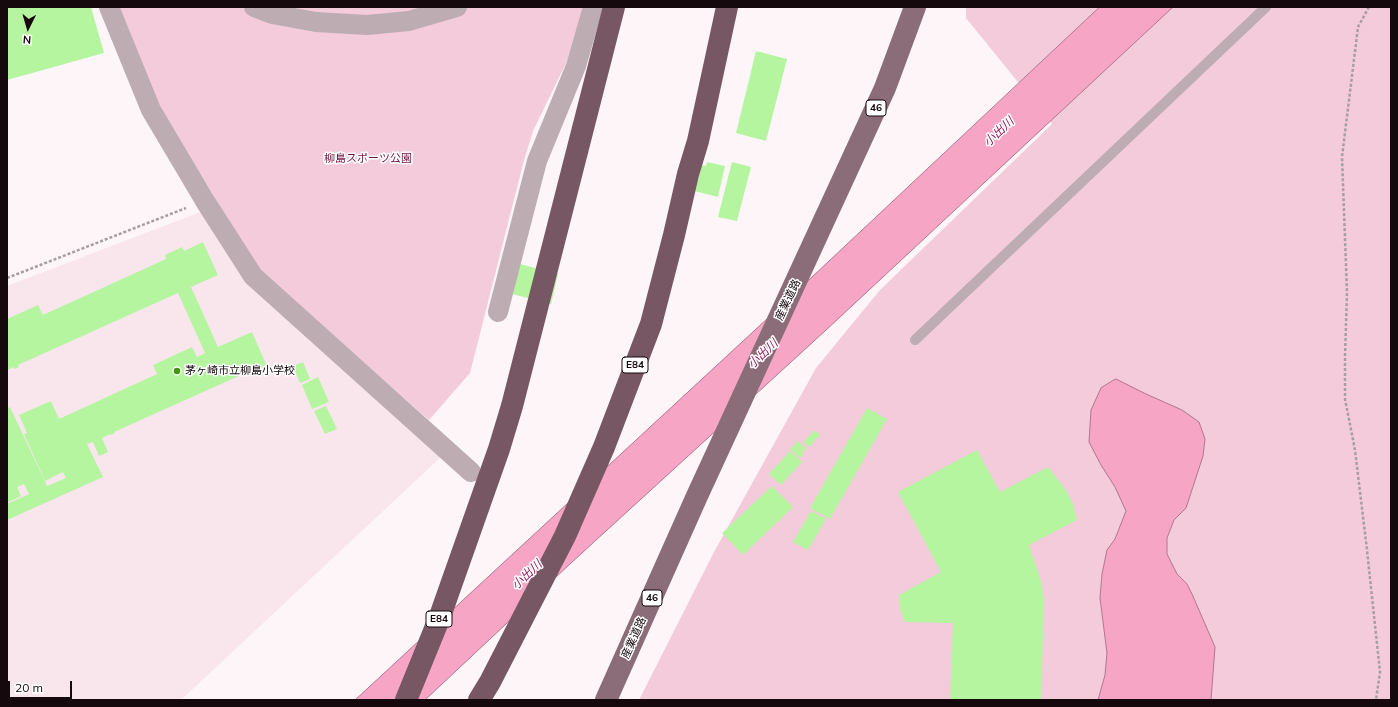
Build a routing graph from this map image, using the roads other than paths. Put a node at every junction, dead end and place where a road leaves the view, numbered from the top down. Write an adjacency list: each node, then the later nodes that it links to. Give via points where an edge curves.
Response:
1 (109, 7): 11 (street, via 151,110 253,276)
2 (254, 7): 3 (street, via 272,14 316,22 367,25 409,21)
3 (457, 7)
4 (593, 7): 9 (street, via 576,66 537,160)
5 (614, 7): 12 (highway, E84, via 508,420 439,619)
6 (727, 7): 13 (highway, E84, via 698,141 651,324 604,447 565,536)
7 (915, 7): 14 (main road, 産業道路 / 46, via 885,88)
8 (1266, 7): 10 (lane)
9 (498, 312)
10 (915, 340)
11 (471, 472)
12 (406, 700)
13 (479, 700)
14 (606, 700)

